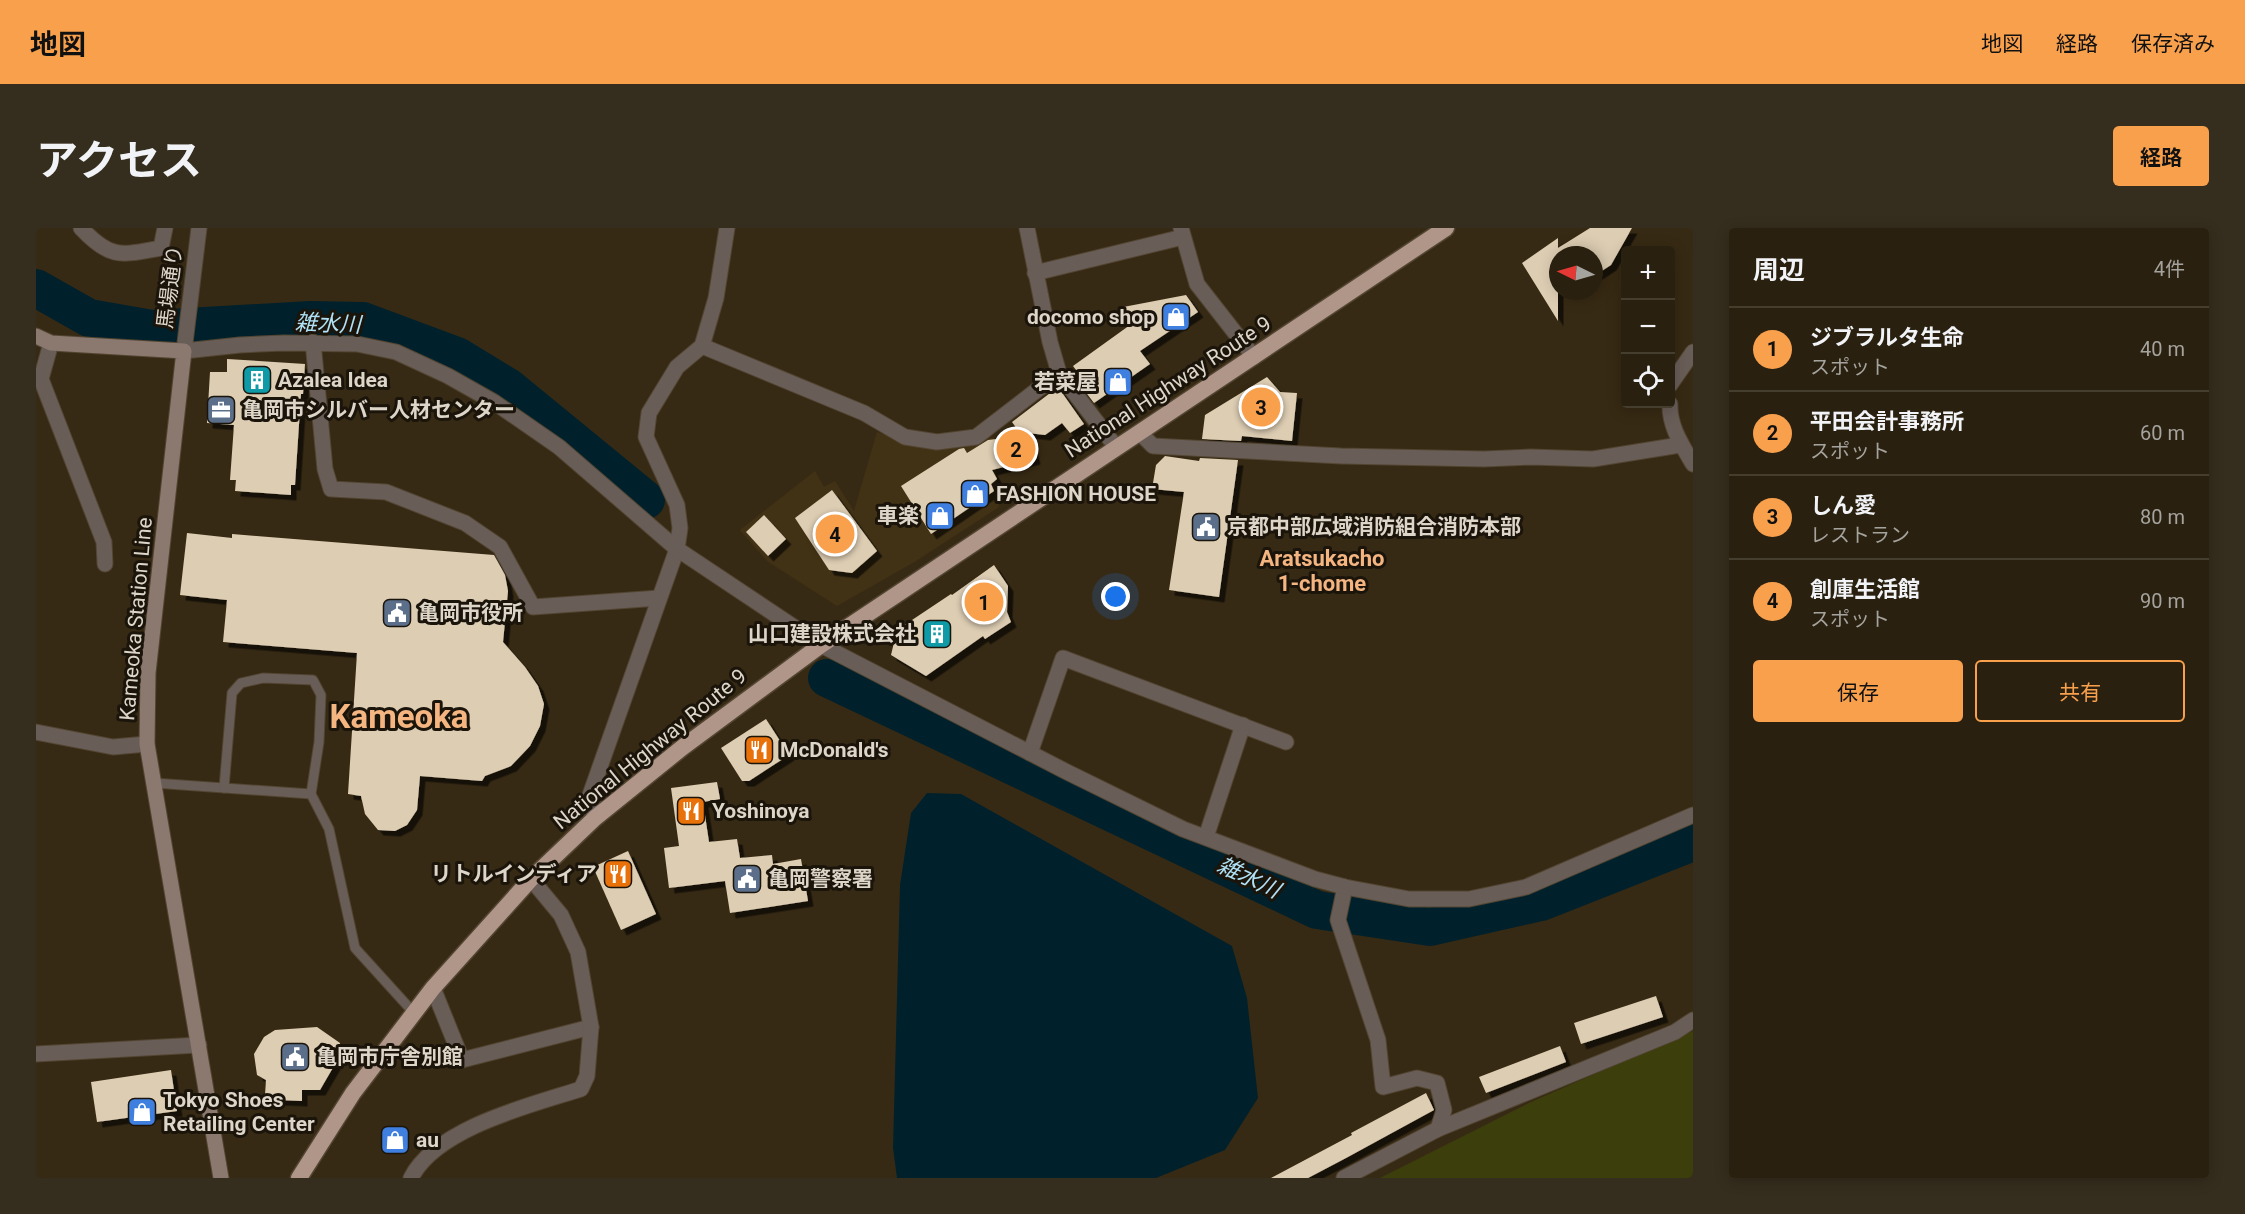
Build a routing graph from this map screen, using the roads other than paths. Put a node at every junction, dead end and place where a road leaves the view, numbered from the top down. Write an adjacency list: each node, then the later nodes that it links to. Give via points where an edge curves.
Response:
1 (81, 228): 2 (street, via 95,244 122,255 161,248)
2 (165, 228)
3 (199, 228): 12 (street, 馬場通り)
4 (727, 228): 13 (street, via 716,298)
5 (1027, 228): 8 (street)
6 (1446, 228): 15 (highway, National Highway Route 9)
7 (1182, 233): 8 (street); 15 (street, via 1197,284)
8 (1035, 273): 16 (street)
9 (36, 336): 11 (main road)
10 (313, 342): 12 (street); 23 (street, via 357,344 396,352 485,397 559,447); 25 (street, via 325,469 331,489 386,492 465,523 500,547 533,607)
11 (51, 343): 12 (main road); 24 (street, via 41,379 104,542)
12 (185, 343): 30 (main road, Kameoka Station Line, via 148,673)
13 (702, 346): 16 (street, via 864,413 905,437 937,442 976,437); 23 (street, via 676,367 649,412 646,437 677,505)
14 (1693, 352): 17 (street)
15 (1254, 357): 19 (highway, National Highway Route 9)
16 (1059, 373): 21 (street)
17 (1675, 379)
18 (1670, 408): 20 (street)
19 (1140, 433): 20 (street, via 1153,446 1353,457 1593,459); 21 (highway, National Highway Route 9)
20 (1680, 445): 22 (street)
21 (1116, 447): 26 (highway, National Highway Route 9)
22 (1693, 463)
23 (677, 549): 25 (street); 26 (street)
24 (105, 564)
25 (659, 598): 36 (street, via 590,795)
26 (821, 645): 31 (street); 36 (highway, National Highway Route 9)
27 (1243, 725): 29 (street); 31 (street, via 1064,658); 37 (street)
28 (36, 732): 30 (street, via 113,747)
29 (1286, 742)
30 (147, 744): 32 (main road, Kameoka Station Line)
31 (1030, 753): 37 (street)
32 (154, 783): 33 (lane); 44 (main road, Kameoka Station Line)
33 (224, 788): 34 (lane); 34 (lane, via 232,693 241,683 263,678 313,681 321,695)
34 (311, 794): 41 (lane, via 329,829 355,948)
35 (1693, 815): 39 (street, via 1526,887 1469,899 1409,899)
36 (596, 818): 38 (highway, National Highway Route 9)
37 (1206, 837): 39 (street)
38 (531, 879): 40 (highway, National Highway Route 9); 43 (street, via 561,915 578,952)
39 (1345, 887): 46 (street, via 1338,920 1378,1040 1383,1087 1417,1078 1437,1083 1444,1110)
40 (433, 988): 41 (highway, National Highway Route 9); 43 (street, via 462,1060)
41 (414, 1013): 49 (highway, National Highway Route 9, via 353,1093)
42 (1693, 1020): 46 (street, via 1674,1032)
43 (591, 1026): 50 (street, via 587,1076 581,1089 493,1118 434,1148)
44 (199, 1046): 45 (street); 47 (main road, Kameoka Station Line)
45 (36, 1054)
46 (1438, 1129): 51 (street)
47 (220, 1171): 48 (main road)
48 (231, 1178)
49 (299, 1178)
50 (411, 1178)
51 (1344, 1178)

